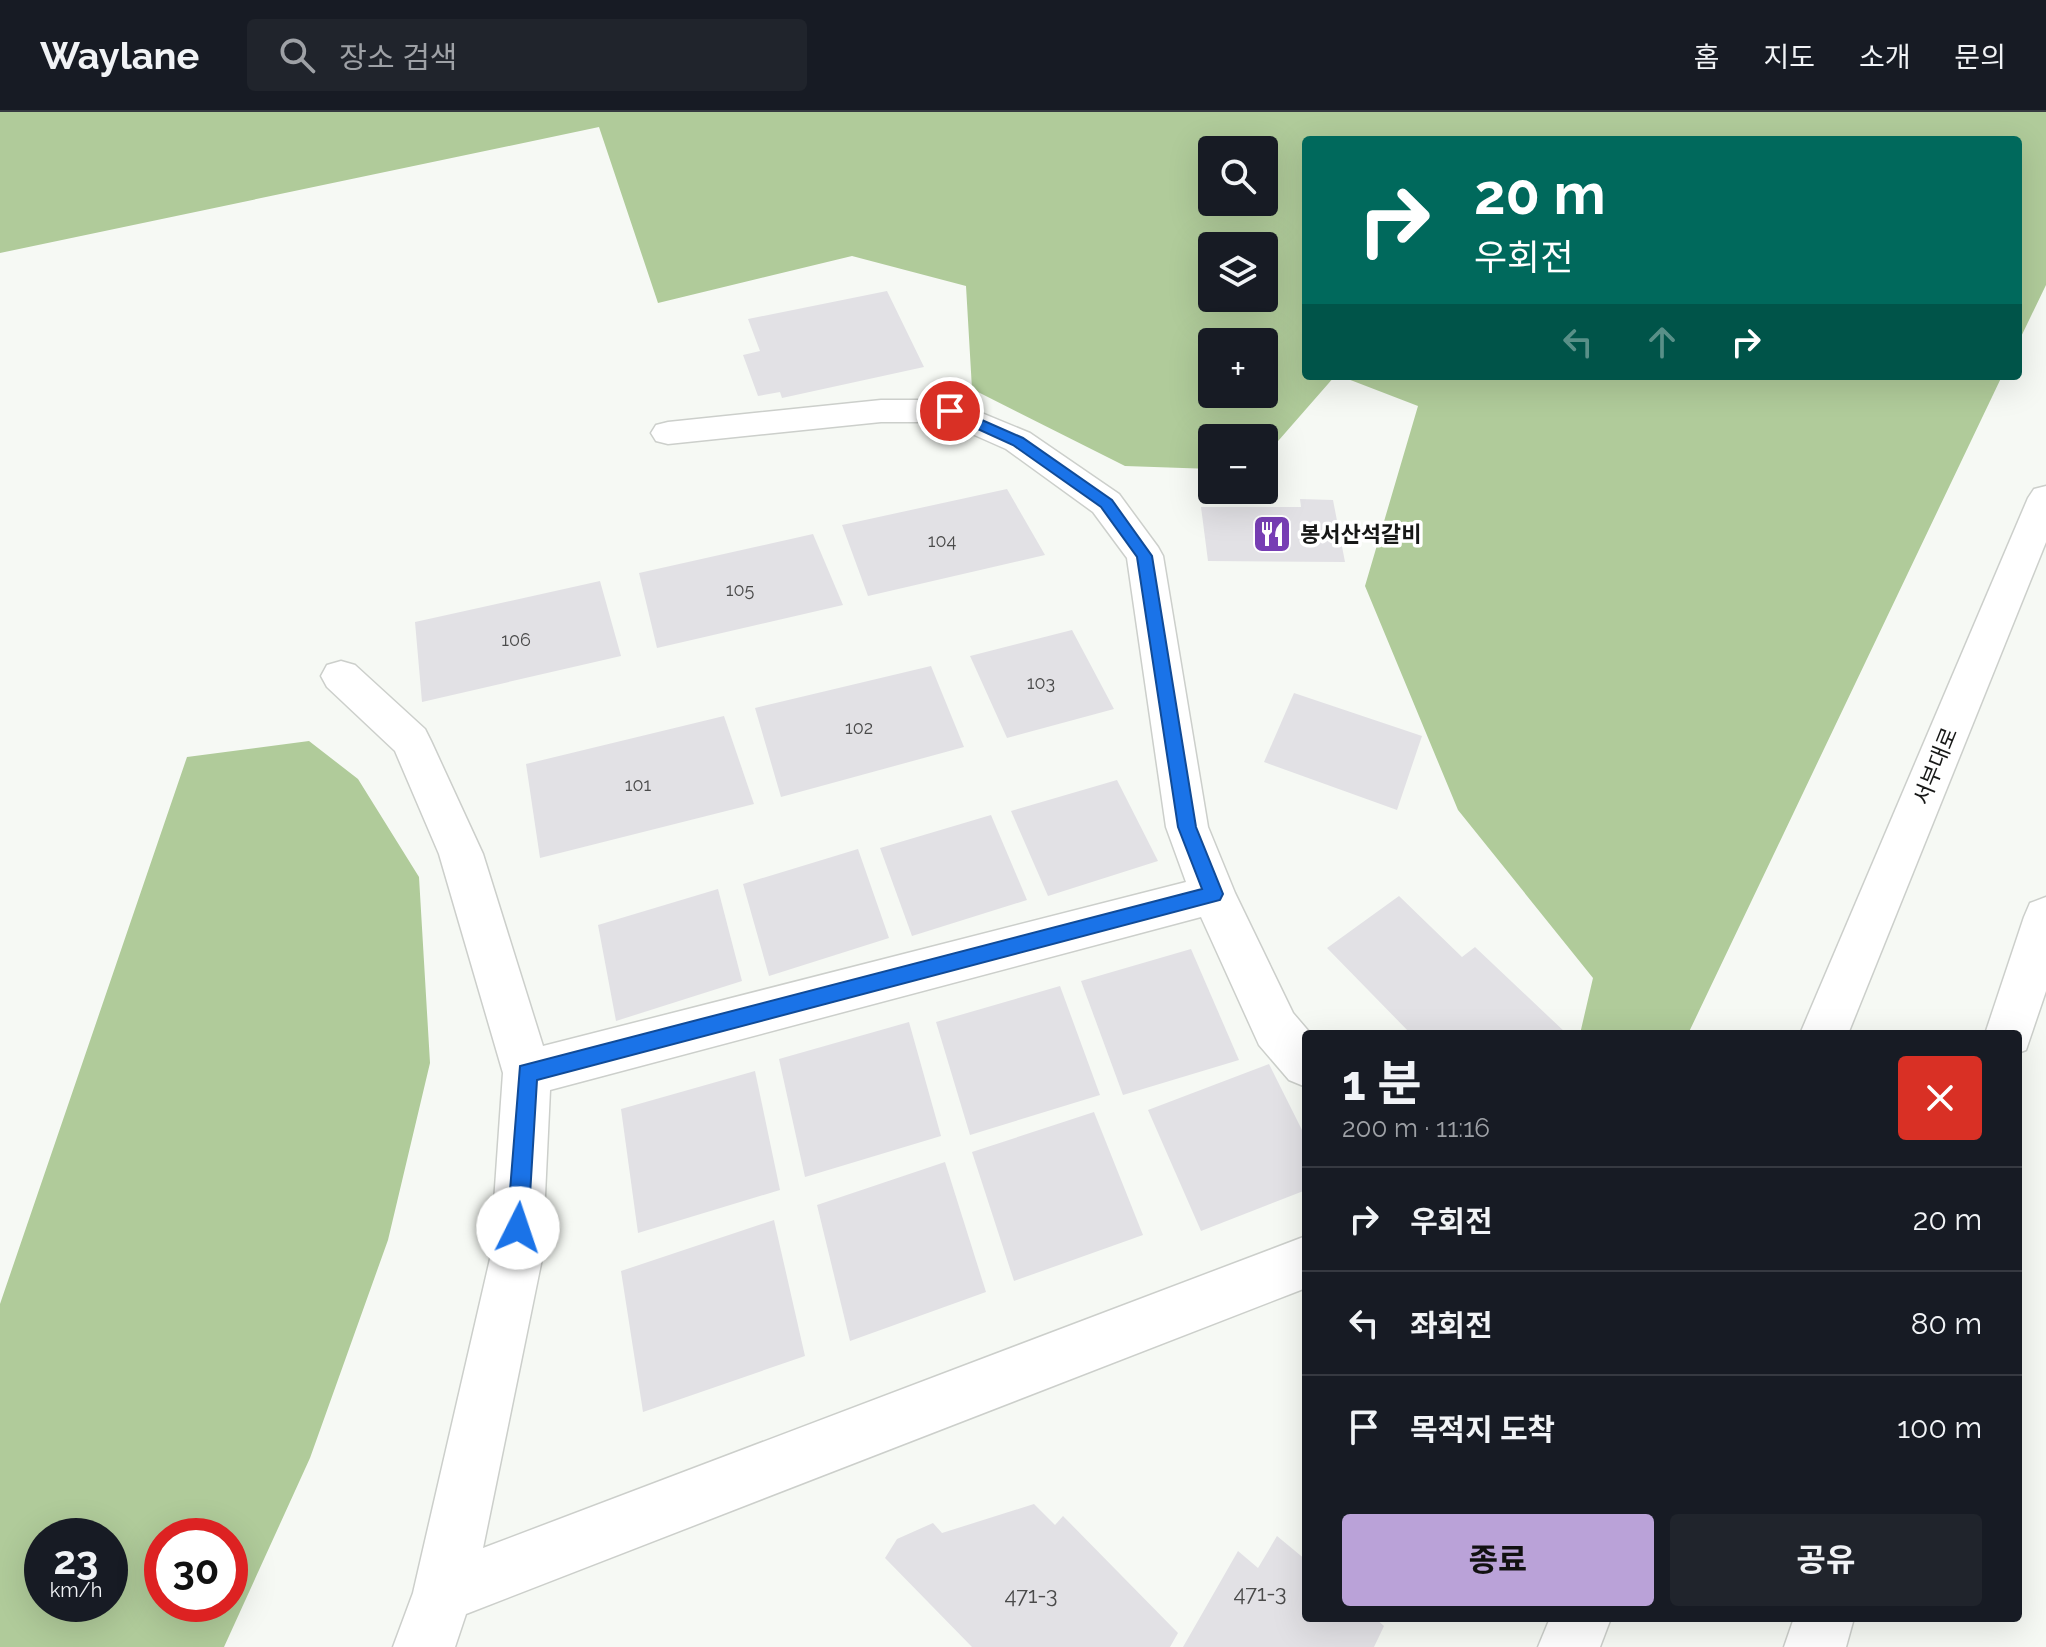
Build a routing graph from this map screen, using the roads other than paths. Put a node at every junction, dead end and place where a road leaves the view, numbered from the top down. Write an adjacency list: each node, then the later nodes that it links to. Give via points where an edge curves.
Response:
1 (668, 433): 4 (street, via 881,411 950,411 1018,441 1106,503 1145,556 1187,827)
2 (2046, 498): 6 (street, 서부대로)
3 (341, 676): 9 (street, via 411,741 461,854)
4 (1213, 894): 8 (street, via 1276,1029); 9 (street)
5 (2046, 917): 7 (street)
6 (1826, 1030)
7 (2010, 1030)
8 (1302, 1059)
9 (527, 1073): 11 (street, via 516,1259)
10 (1302, 1264): 11 (street)
11 (443, 1593): 14 (street)
12 (1579, 1622): 15 (street)
13 (1823, 1622): 16 (street)
14 (424, 1647)
15 (1569, 1647)
16 (1815, 1647)

